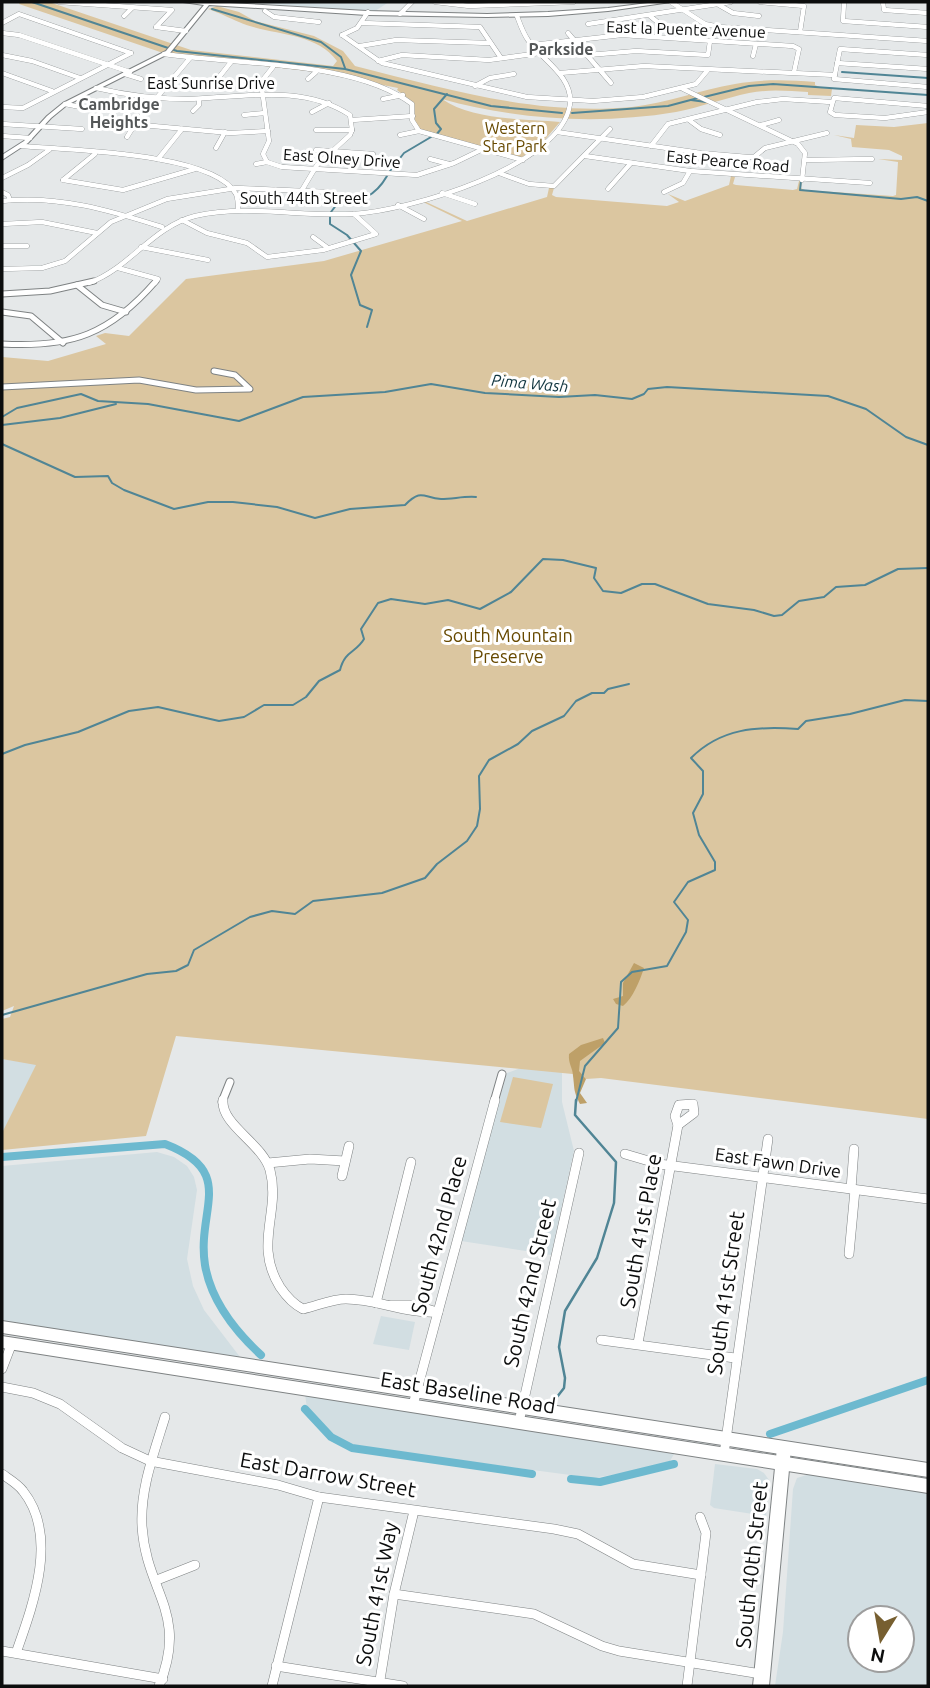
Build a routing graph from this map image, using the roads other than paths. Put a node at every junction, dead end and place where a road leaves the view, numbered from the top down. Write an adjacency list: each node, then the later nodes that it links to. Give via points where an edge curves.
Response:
1 (59, 2): 13 (street)
2 (186, 2): 3 (main road)
3 (209, 2): 14 (main road); 31 (main road)
4 (412, 2): 19 (street)
5 (435, 2): 6 (street, via 469,6)
6 (574, 2)
7 (669, 2): 16 (street); 21 (main road)
8 (731, 2): 12 (street)
9 (760, 2): 32 (street, via 804,6)
10 (844, 2): 29 (street, via 843,21)
11 (883, 2): 18 (street, via 884,10)
12 (718, 5): 16 (street); 23 (street, via 733,13)
13 (132, 8): 20 (street); 31 (street, via 172,10 156,27)
14 (303, 8): 17 (main road); 24 (street)
15 (265, 11): 24 (street)
16 (684, 11): 22 (street); 32 (street, via 710,26)
17 (368, 12): 19 (main road); 27 (street)
18 (928, 13)
19 (400, 14): 21 (main road)
20 (124, 16)
21 (517, 16): 40 (street, South 44th Street)
22 (650, 16): 28 (street); 30 (street)
23 (759, 16)
24 (295, 19): 25 (street)
25 (319, 22)
26 (2, 23): 53 (street, via 19,14 131,53)
27 (362, 23): 38 (street, via 481,27); 41 (street, via 342,35)
28 (588, 24)
29 (928, 27)
30 (664, 29)
31 (186, 32): 42 (main road)
32 (800, 32): 37 (street)
33 (2, 33): 53 (street)
34 (568, 33): 35 (street)
35 (574, 40): 36 (street, East la Puente Avenue, via 622,36); 40 (street, East la Puente Avenue); 45 (street)
36 (710, 41): 39 (street, East la Puente Avenue); 45 (street, via 708,55 636,51)
37 (928, 41)
38 (489, 43): 41 (street, via 396,40); 49 (street)
39 (755, 44): 47 (street); 59 (street, East la Puente Avenue, via 798,47)
40 (532, 45): 43 (street, South 44th Street)
41 (360, 46): 50 (street)
42 (168, 51): 48 (street); 61 (main road)
43 (540, 53): 49 (street); 63 (street, South 44th Street)
44 (2, 55): 67 (street)
45 (588, 55): 55 (street)
46 (928, 55): 52 (street, via 840,49)
47 (753, 56)
48 (190, 58): 51 (street); 83 (street)
49 (501, 58): 50 (street, via 402,55)
50 (377, 61): 65 (street)
51 (231, 62): 54 (street); 71 (street)
52 (837, 63): 56 (street); 68 (street)
53 (107, 65): 61 (street); 67 (street)
54 (273, 67): 58 (street); 82 (street, via 262,79)
55 (602, 69): 57 (street); 63 (street); 74 (street)
56 (928, 69)
57 (707, 71): 59 (street); 79 (street, via 702,80)
58 (316, 72): 70 (street); 72 (street)
59 (794, 72): 68 (street)
60 (2, 73): 66 (street)
61 (127, 73): 69 (street); 78 (main road)
62 (446, 73): 65 (street)
63 (561, 73): 86 (street, South 44th Street)
64 (514, 74): 76 (street)
65 (438, 77): 76 (street)
66 (14, 78): 73 (street); 80 (street)
67 (80, 78): 80 (street)
68 (835, 78): 77 (street)
69 (141, 79)
70 (308, 79)
71 (216, 81)
72 (361, 81): 75 (street); 81 (street)
73 (2, 82)
74 (611, 83)
75 (353, 85)
76 (475, 86): 86 (street)
77 (928, 87)
78 (96, 88): 83 (street, East Sunrise Drive); 89 (main road)
79 (683, 89): 86 (street, via 629,98); 93 (street)
80 (52, 91): 91 (street, via 23,108)
81 (403, 95): 85 (street); 99 (street, via 412,104)
82 (263, 96): 84 (street, East Sunrise Drive); 88 (street, East Sunrise Drive); 97 (street)
83 (157, 97): 84 (street, East Sunrise Drive); 104 (street, via 138,120)
84 (199, 99): 94 (street)
85 (383, 99)
86 (569, 100): 117 (street, South 44th Street)
87 (832, 100): 90 (street); 93 (street, via 766,100); 96 (street, via 831,114 885,118)
88 (329, 103): 95 (street); 102 (street, East Sunrise Drive, via 342,108)
89 (65, 104): 92 (street); 108 (main road)
90 (928, 106)
91 (2, 107)
92 (96, 110)
93 (729, 110): 100 (street); 106 (street)
94 (193, 111)
95 (312, 112)
96 (928, 112)
97 (265, 113): 98 (street); 114 (street)
98 (244, 114)
99 (413, 116): 102 (street); 115 (street)
100 (688, 120): 107 (street); 120 (street)
101 (779, 120): 106 (street)
102 (352, 121): 113 (street)
103 (2, 124): 108 (street)
104 (142, 125): 110 (street); 122 (street)
105 (658, 125): 107 (street)
106 (761, 125): 125 (street)
107 (666, 126): 127 (street)
108 (39, 127): 109 (street); 123 (main road)
109 (82, 129)
110 (181, 129): 116 (street); 138 (street)
111 (610, 129): 124 (street)
112 (316, 130): 113 (street)
113 (352, 130): 132 (street)
114 (268, 131): 116 (street); 144 (street, via 263,154)
115 (419, 131): 119 (street); 129 (street)
116 (225, 132): 128 (street)
117 (557, 132): 124 (street); 141 (street, South 44th Street)
118 (827, 133): 125 (street)
119 (400, 135)
120 (720, 135)
121 (2, 136): 123 (street)
122 (127, 137)
123 (30, 138): 126 (main road)
124 (602, 139): 127 (street); 135 (street)
125 (794, 141): 127 (street, via 760,149 754,156); 142 (street, via 805,152)
126 (21, 146): 130 (street); 137 (main road)
127 (651, 146)
128 (216, 148)
129 (483, 149): 141 (street); 147 (street, East Olney Drive)
130 (49, 150): 133 (street); 152 (street)
131 (316, 150): 132 (street)
132 (332, 151): 134 (street); 149 (street)
133 (95, 154): 136 (street); 148 (street, via 62,180 123,190)
134 (373, 154)
135 (585, 156): 145 (street, East Pearce Road); 151 (street, via 561,174 554,186 529,184)
136 (137, 157): 138 (street); 143 (street)
137 (2, 158)
138 (158, 159): 148 (street)
139 (430, 159): 147 (street)
140 (872, 159): 142 (street)
141 (523, 160): 151 (street, South 44th Street)
142 (805, 160): 153 (street)
143 (133, 162)
144 (267, 162): 146 (street); 149 (street, East Olney Drive)
145 (631, 163): 150 (street, East Pearce Road); 156 (street)
146 (256, 164)
147 (450, 165): 149 (street, East Olney Drive, via 417,175)
148 (195, 169): 155 (street)
149 (314, 170): 157 (street)
150 (690, 171): 153 (street, East Pearce Road); 160 (street, via 683,183)
151 (499, 173): 161 (street, South 44th Street)
152 (2, 178)
153 (802, 180): 154 (street, East Pearce Road)
154 (870, 183)
155 (231, 187): 157 (street); 166 (street); 169 (street, via 146,205)
156 (608, 189)
157 (302, 190): 159 (street)
158 (2, 192): 162 (street)
159 (330, 192)
160 (664, 192)
161 (442, 193): 164 (street); 165 (street, South 44th Street)
162 (10, 200): 163 (street); 169 (street, via 56,201)
163 (2, 201)
164 (475, 204)
165 (398, 205): 168 (street, South 44th Street); 171 (street)
166 (238, 210): 167 (street, South 44th Street); 172 (street, South 44th Street)
167 (264, 210): 168 (street, South 44th Street); 170 (street)
168 (354, 214): 180 (street, via 376,234)
169 (124, 215): 174 (street); 175 (street)
170 (261, 217)
171 (424, 219)
172 (182, 220): 174 (street, South 44th Street); 180 (street, via 204,232 245,240 267,257)
173 (2, 224): 175 (street, via 42,222)
174 (162, 227): 179 (street, South 44th Street)
175 (97, 233): 183 (street, via 72,257 38,268)
176 (313, 237): 180 (street)
177 (2, 246): 178 (street)
178 (27, 246)
179 (141, 247): 181 (street); 182 (street, South 44th Street)
180 (328, 248)
181 (208, 260)
182 (118, 268): 184 (street, South 44th Street); 187 (street, via 158,278)
183 (2, 269)
184 (77, 285): 185 (street, South 44th Street); 187 (street, via 103,306)
185 (2, 294)
186 (2, 312): 188 (street, via 31,316)
187 (125, 312): 188 (street, via 104,330)
188 (63, 343): 189 (street, via 41,347)
189 (2, 344)
190 (214, 371): 191 (street, via 246,381 250,389 203,391 139,380)
191 (2, 387)
192 (502, 1074): 210 (street, South 42nd Place)
193 (230, 1082): 202 (street, via 222,1097 223,1113 257,1144)
194 (678, 1125): 203 (street, South 41st Place)
195 (768, 1139): 205 (street, South 41st Street)
196 (349, 1146): 200 (street)
197 (854, 1149): 206 (street)
198 (579, 1153): 219 (street, South 42nd Street)
199 (625, 1154): 203 (street, East Fawn Drive)
200 (345, 1161): 202 (street); 204 (street)
201 (411, 1162): 209 (street)
202 (268, 1163): 209 (street, via 271,1182 265,1246 276,1284 303,1309 334,1300)
203 (671, 1165): 205 (street, East Fawn Drive); 213 (street, South 41st Place)
204 (342, 1176)
205 (762, 1176): 206 (street, East Fawn Drive); 214 (street, South 41st Street)
206 (853, 1189): 207 (street, East Fawn Drive); 208 (street)
207 (928, 1199)
208 (849, 1254)
209 (376, 1303): 210 (street, via 425,1314)
210 (438, 1312): 218 (street, South 42nd Place)
211 (8, 1336): 215 (main road, East Baseline Road); 216 (street)
212 (600, 1340): 213 (street)
213 (638, 1343): 214 (street)
214 (735, 1359): 221 (street, South 41st Street)
215 (200, 1365): 218 (main road, East Baseline Road)
216 (2, 1369)
217 (2, 1387): 223 (street, East Darrow Street, via 60,1404 122,1448)
218 (415, 1398): 219 (main road, East Baseline Road)
219 (521, 1414): 221 (main road, East Baseline Road)
220 (165, 1417): 223 (street)
221 (725, 1447): 222 (main road, East Baseline Road)
222 (784, 1456): 224 (main road, East Baseline Road); 226 (main road, East Baseline Road); 238 (main road, South 40th Street)
223 (150, 1461): 227 (street, East Darrow Street); 232 (street, via 143,1490 142,1528 146,1555)
224 (928, 1470)
225 (2, 1474): 235 (street, via 24,1492 36,1514 41,1559 33,1609)
226 (928, 1486)
227 (320, 1497): 228 (street, East Darrow Street); 237 (street)
228 (414, 1510): 231 (street, East Darrow Street, via 554,1528 578,1534 633,1564); 233 (street, South 41st Way)
229 (701, 1517): 231 (street, via 706,1533)
230 (195, 1565): 232 (street)
231 (701, 1575): 236 (street)
232 (157, 1580): 239 (street, via 169,1610 173,1640)
233 (394, 1594): 236 (street, via 534,1614 602,1646); 240 (street, South 41st Way)
234 (2, 1651): 235 (street)
235 (16, 1653): 239 (street)
236 (690, 1662): 238 (street); 243 (street)
237 (276, 1667): 240 (street); 241 (street)
238 (762, 1680)
239 (161, 1682)
240 (379, 1684): 242 (street)
241 (272, 1686)
242 (404, 1686)
243 (687, 1686)

